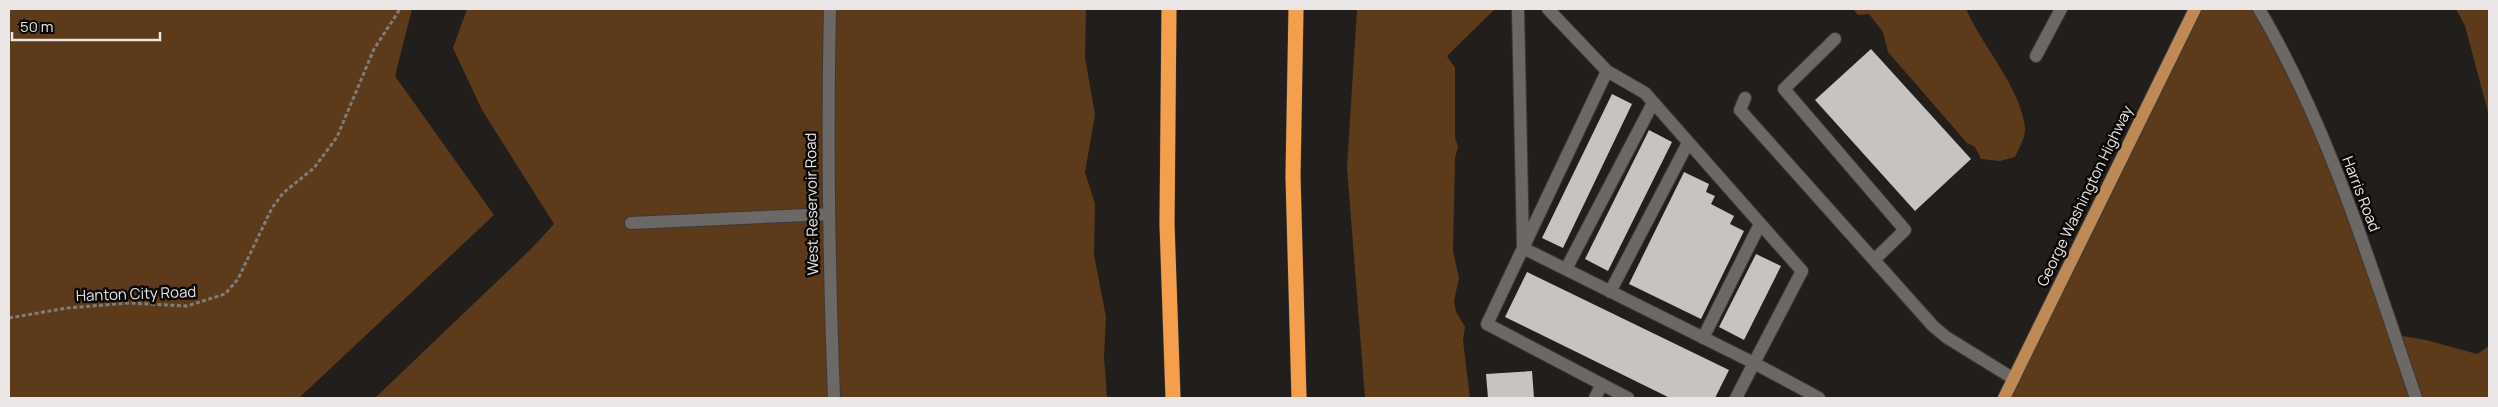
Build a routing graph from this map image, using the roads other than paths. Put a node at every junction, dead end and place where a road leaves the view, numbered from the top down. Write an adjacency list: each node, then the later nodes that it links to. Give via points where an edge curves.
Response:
1 (830, 9): 15 (street, West Reservoir Road)
2 (1168, 9): 27 (highway, via 1167,205)
3 (1296, 9): 28 (highway, via 1293,176)
4 (1518, 9): 18 (street)
5 (1548, 9): 11 (street)
6 (2061, 9): 10 (street)
7 (2195, 9): 24 (main road, George Washington Highway)
8 (2259, 9): 34 (street, Harris Road, via 2297,83 2335,171)
9 (1835, 39): 19 (street, via 1784,88 1905,230)
10 (2036, 56)
11 (1607, 71): 13 (street, via 1645,93); 18 (street)
12 (1745, 98): 19 (street, via 1740,110)
13 (1653, 103): 14 (street); 20 (street)
14 (1688, 143): 17 (street); 21 (street)
15 (829, 214): 16 (street); 26 (street, West Reservoir Road)
16 (631, 223)
17 (1760, 224): 22 (street); 23 (street, via 1802,271)
18 (1523, 248): 20 (street); 25 (street, via 1487,324)
19 (1875, 259): 24 (street, via 1899,291 1933,326)
20 (1566, 269): 21 (street)
21 (1610, 292): 22 (street)
22 (1703, 338): 23 (street)
23 (1754, 363): 31 (street); 32 (street)
24 (2014, 379): 33 (main road, George Washington Highway)
25 (1602, 384): 29 (street); 30 (street)
26 (834, 398)
27 (1173, 398)
28 (1299, 398)
29 (1595, 398)
30 (1628, 398)
31 (1736, 398)
32 (1819, 398)
33 (2004, 398)
34 (2416, 398)

